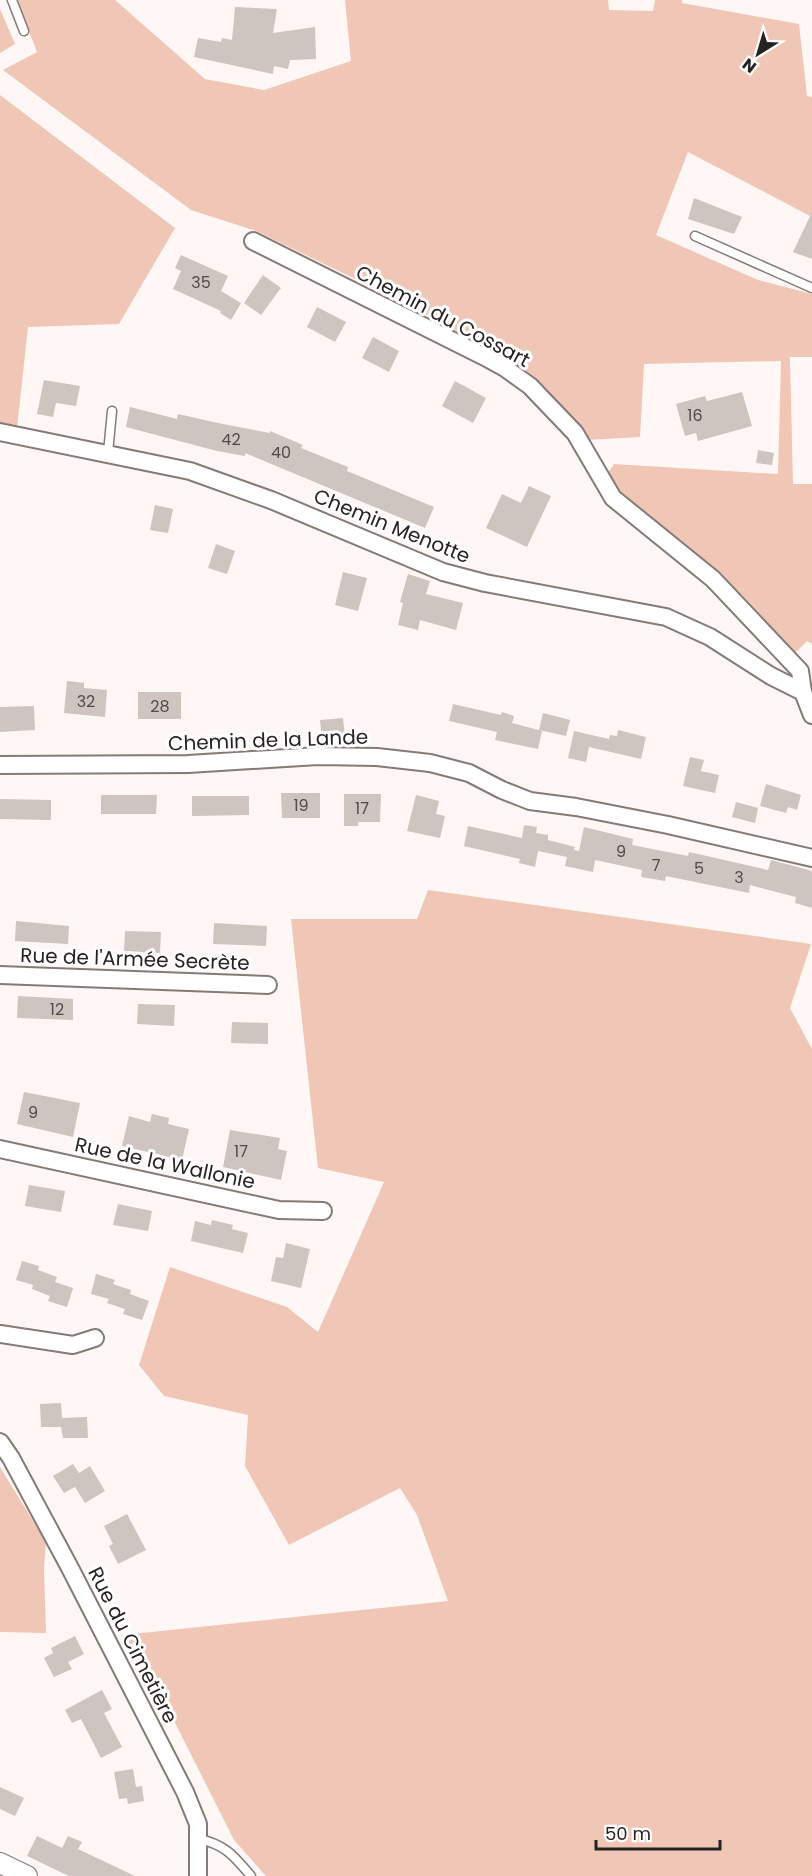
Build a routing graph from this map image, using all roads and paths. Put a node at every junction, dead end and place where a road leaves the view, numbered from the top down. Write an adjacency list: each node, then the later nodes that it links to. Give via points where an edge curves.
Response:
1 (12, 0): 2 (lane)
2 (24, 31)
3 (695, 236): 5 (lane)
4 (254, 241): 9 (street, Chemin du Cossart, via 485,357 530,387 575,433 613,498 713,579 800,671)
5 (812, 288)
6 (112, 411): 8 (lane)
7 (0, 432): 8 (street, Chemin Menotte)
8 (108, 453): 9 (street, Chemin Menotte, via 190,471 271,500 443,572 666,617 710,637)
9 (803, 692): 10 (street)
10 (812, 715)
11 (0, 765): 12 (street, Chemin de la Lande, via 188,764 318,756 430,763 469,773 530,801 668,825)
12 (812, 858)
13 (0, 975): 14 (street, Rue de l'Armée Secrète)
14 (268, 985)
15 (0, 1149): 16 (street, Rue de la Wallonie, via 279,1210)
16 (323, 1211)
17 (0, 1334): 18 (street, via 73,1345)
18 (95, 1338)
19 (0, 1442): 20 (street, Rue du Cimetière, via 70,1568 185,1792 198,1824)
20 (198, 1839): 23 (street, Rue du Cimetière); 24 (lane, via 216,1843)
21 (0, 1863): 22 (street)
22 (27, 1876)
23 (198, 1876)
24 (251, 1876)

